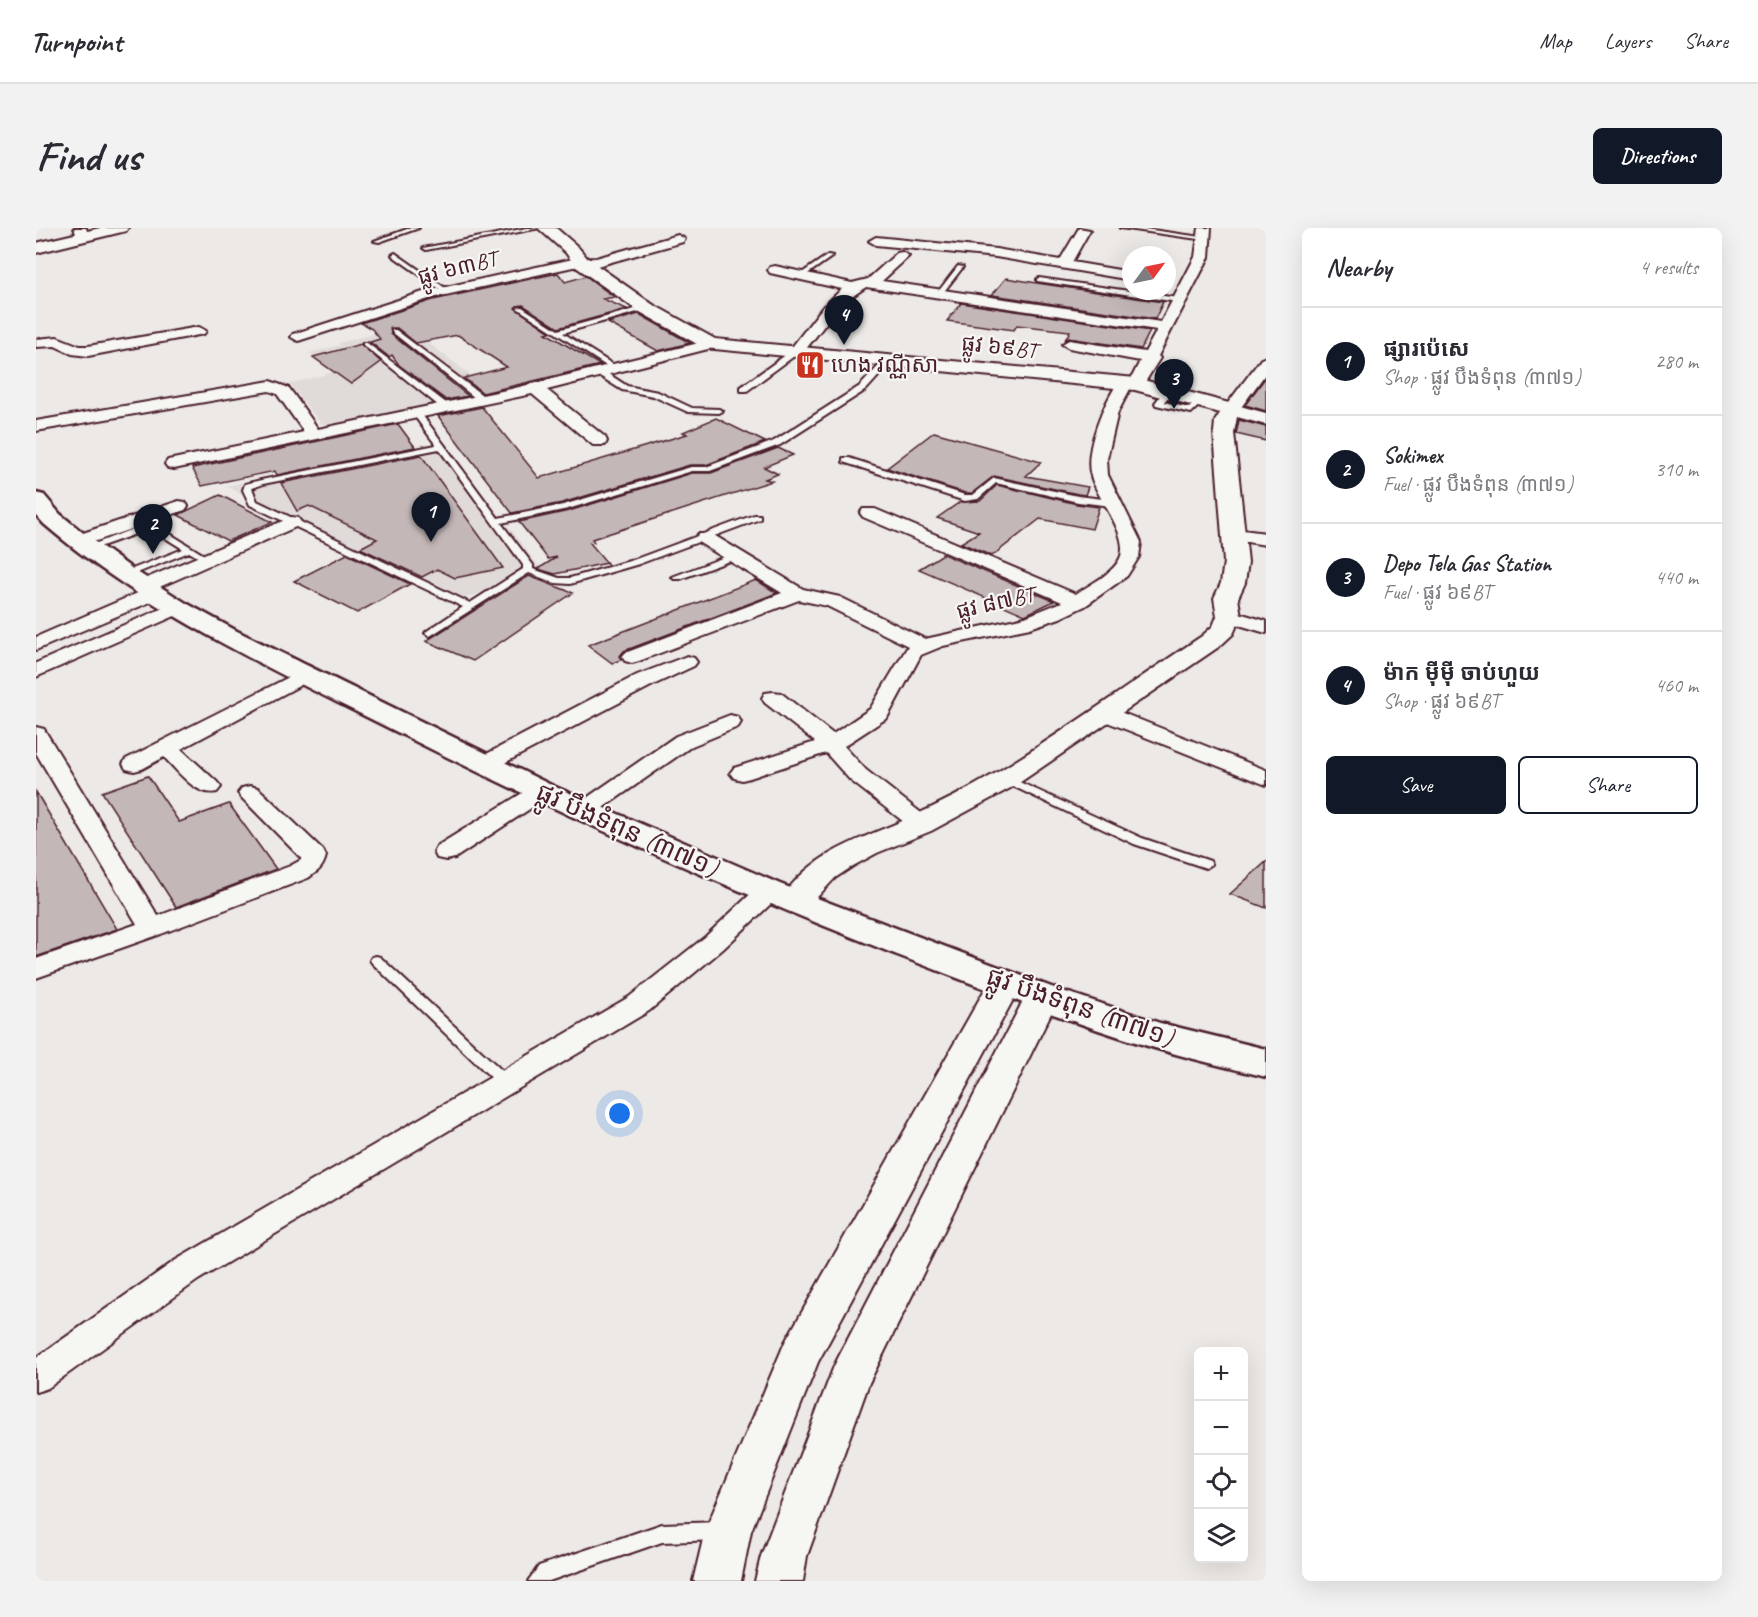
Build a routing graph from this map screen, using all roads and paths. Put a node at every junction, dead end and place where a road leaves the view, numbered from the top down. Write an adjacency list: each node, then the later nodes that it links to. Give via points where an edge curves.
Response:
1 (120, 228): 8 (street)
2 (416, 228): 10 (lane)
3 (537, 228): 13 (lane)
4 (546, 228): 17 (street, ផ្លូវ ៦៩BT, via 572,249)
5 (1124, 228): 9 (lane)
6 (663, 229): 17 (street, ផ្លូវ ៦៣BT, via 678,239)
7 (1084, 230): 18 (street)
8 (82, 232): 12 (street)
9 (1205, 233): 28 (street, ផ្លូវ ៨៧BT, via 1202,257 1181,284)
10 (377, 241)
11 (876, 241): 18 (street, via 940,242)
12 (36, 248)
13 (426, 248)
14 (395, 255): 26 (lane)
15 (830, 256): 22 (lane)
16 (902, 256): 24 (street)
17 (582, 263): 26 (street, ផ្លូវ ៦៣BT); 30 (street, ផ្លូវ ៦៩BT)
18 (1064, 265): 21 (street)
19 (960, 267): 27 (lane)
20 (775, 270): 22 (street)
21 (1122, 275)
22 (801, 276): 25 (street)
23 (1039, 280): 28 (lane)
24 (872, 283): 25 (street); 27 (street)
25 (852, 287): 40 (street)
26 (446, 291): 35 (street, ផ្លូវ ៦៣BT)
27 (940, 293): 31 (street)
28 (1178, 300): 31 (street, ផ្លូវ ៨៧BT)
29 (520, 308): 34 (lane)
30 (646, 308): 34 (lane); 38 (street, ផ្លូវ ៦៩BT)
31 (1165, 327): 41 (street, ផ្លូវ ៨៧BT)
32 (199, 331): 36 (street, via 88,351 76,351 57,341)
33 (394, 331): 50 (lane)
34 (557, 332): 45 (lane)
35 (298, 338)
36 (36, 343)
37 (364, 344): 51 (lane)
38 (711, 344): 40 (street, ផ្លូវ ៦៩BT); 45 (street)
39 (1069, 344): 41 (street)
40 (797, 351): 42 (street, ផ្លូវ ៦៩BT); 49 (lane)
41 (1152, 358): 46 (street, ផ្លូវ ៨៧BT)
42 (889, 360): 46 (street, ផ្លូវ ៦៩BT); 67 (lane, via 863,388 777,443 707,469 691,469 565,507)
43 (1266, 362): 52 (street)
44 (262, 369): 47 (street, via 270,376)
45 (607, 371): 48 (street); 53 (lane, via 625,388 650,392 691,411)
46 (1130, 384): 52 (street, ផ្លូវ ៦៩BT); 63 (street, ផ្លូវ ៨៧BT, via 1110,412 1098,459 1099,475)
47 (270, 386): 56 (street); 57 (street, via 283,391)
48 (535, 388): 50 (street); 58 (street)
49 (744, 389)
50 (483, 400): 51 (street)
51 (447, 408): 54 (street)
52 (1231, 410): 55 (street, ផ្លូវ ៦៩BT); 69 (street, via 1224,433)
53 (719, 411)
54 (417, 414): 57 (street); 59 (lane)
55 (1266, 419)
56 (36, 426)
57 (314, 435): 61 (street)
58 (599, 441)
59 (441, 446): 67 (lane); 68 (lane, via 248,486 253,503)
60 (846, 460): 63 (lane, via 964,498 975,497 994,480)
61 (174, 464)
62 (36, 500): 72 (main road, ផ្លូវ បឹងទំពុន (៣៧១))
63 (1112, 503): 80 (street, ផ្លូវ ៨៧BT, via 1132,542 1130,557 1110,581)
64 (179, 507): 72 (street)
65 (868, 513): 80 (street)
66 (757, 517): 70 (lane)
67 (497, 521): 76 (lane)
68 (292, 522): 75 (street); 81 (lane)
69 (1235, 535): 71 (street); 82 (street, via 1233,583 1226,598)
70 (705, 538): 74 (street); 76 (lane, via 570,581 558,581)
71 (1266, 539)
72 (83, 544): 73 (lane, via 143,528 156,529); 78 (main road, ផ្លូវ បឹងទំពុន (៣៧១))
73 (190, 549): 75 (lane); 78 (lane)
74 (735, 556): 77 (lane); 79 (street)
75 (208, 560): 78 (street)
76 (528, 570): 81 (lane)
77 (677, 577)
78 (150, 591): 85 (street); 89 (street); 90 (main road, ផ្លូវ បឹងទំពុន (៣៧១), via 228,637)
79 (797, 594): 86 (street, via 837,603); 87 (street)
80 (1078, 602): 86 (street, ផ្លូវ ៨៧BT, via 1030,622)
81 (470, 607): 84 (lane)
82 (1229, 616): 83 (street); 92 (street, via 1224,629 1211,641)
83 (1266, 627)
84 (430, 633)
85 (36, 644)
86 (922, 645): 95 (street, via 913,651 879,713)
87 (632, 657)
88 (687, 662): 98 (street)
89 (36, 671)
90 (305, 675): 96 (street); 98 (main road, ផ្លូវ បឹងទំពុន (៣៧១))
91 (773, 698): 95 (street)
92 (1105, 713): 100 (street); 101 (street)
93 (730, 722): 105 (street, via 684,741)
94 (36, 734): 110 (street)
95 (832, 744): 99 (street); 106 (street, via 872,785)
96 (166, 747): 97 (street); 102 (street)
97 (134, 764)
98 (483, 765): 103 (main road, ផ្លូវ បឹងទំពុន (៣៧១))
99 (742, 773)
100 (1266, 778)
101 (1006, 779): 106 (street); 108 (lane, via 1138,841)
102 (209, 787)
103 (540, 792): 105 (main road, ផ្លូវ បឹងទំពុន (៣៧១)); 107 (street)
104 (250, 793): 110 (street, via 314,856 312,864)
105 (583, 811): 109 (main road, ផ្លូវ បឹងទំពុន (៣៧១))
106 (921, 824): 109 (street, via 866,846)
107 (446, 852)
108 (1206, 864)
109 (782, 897): 113 (main road, ផ្លូវ បឹងទំពុន (៣៧១)); 116 (street, via 714,943 639,1004)
110 (152, 928): 112 (street)
111 (375, 960): 116 (lane)
112 (36, 969)
113 (1005, 983): 114 (main road, ផ្លូវ បឹងទំពុន (៣៧១)); 117 (street)
114 (1042, 997): 115 (main road, ផ្លូវ បឹងទំពុន (៣៧១), via 1156,1035); 118 (street)
115 (1266, 1063)
116 (506, 1083): 119 (street, via 187,1270)
117 (944, 1093): 118 (street); 120 (street, via 800,1355)
118 (984, 1110): 123 (street, via 849,1380 784,1556)
119 (36, 1377)
120 (728, 1531): 121 (lane, via 662,1533 545,1572); 122 (street)
121 (537, 1581)
122 (717, 1581)
123 (779, 1581)

